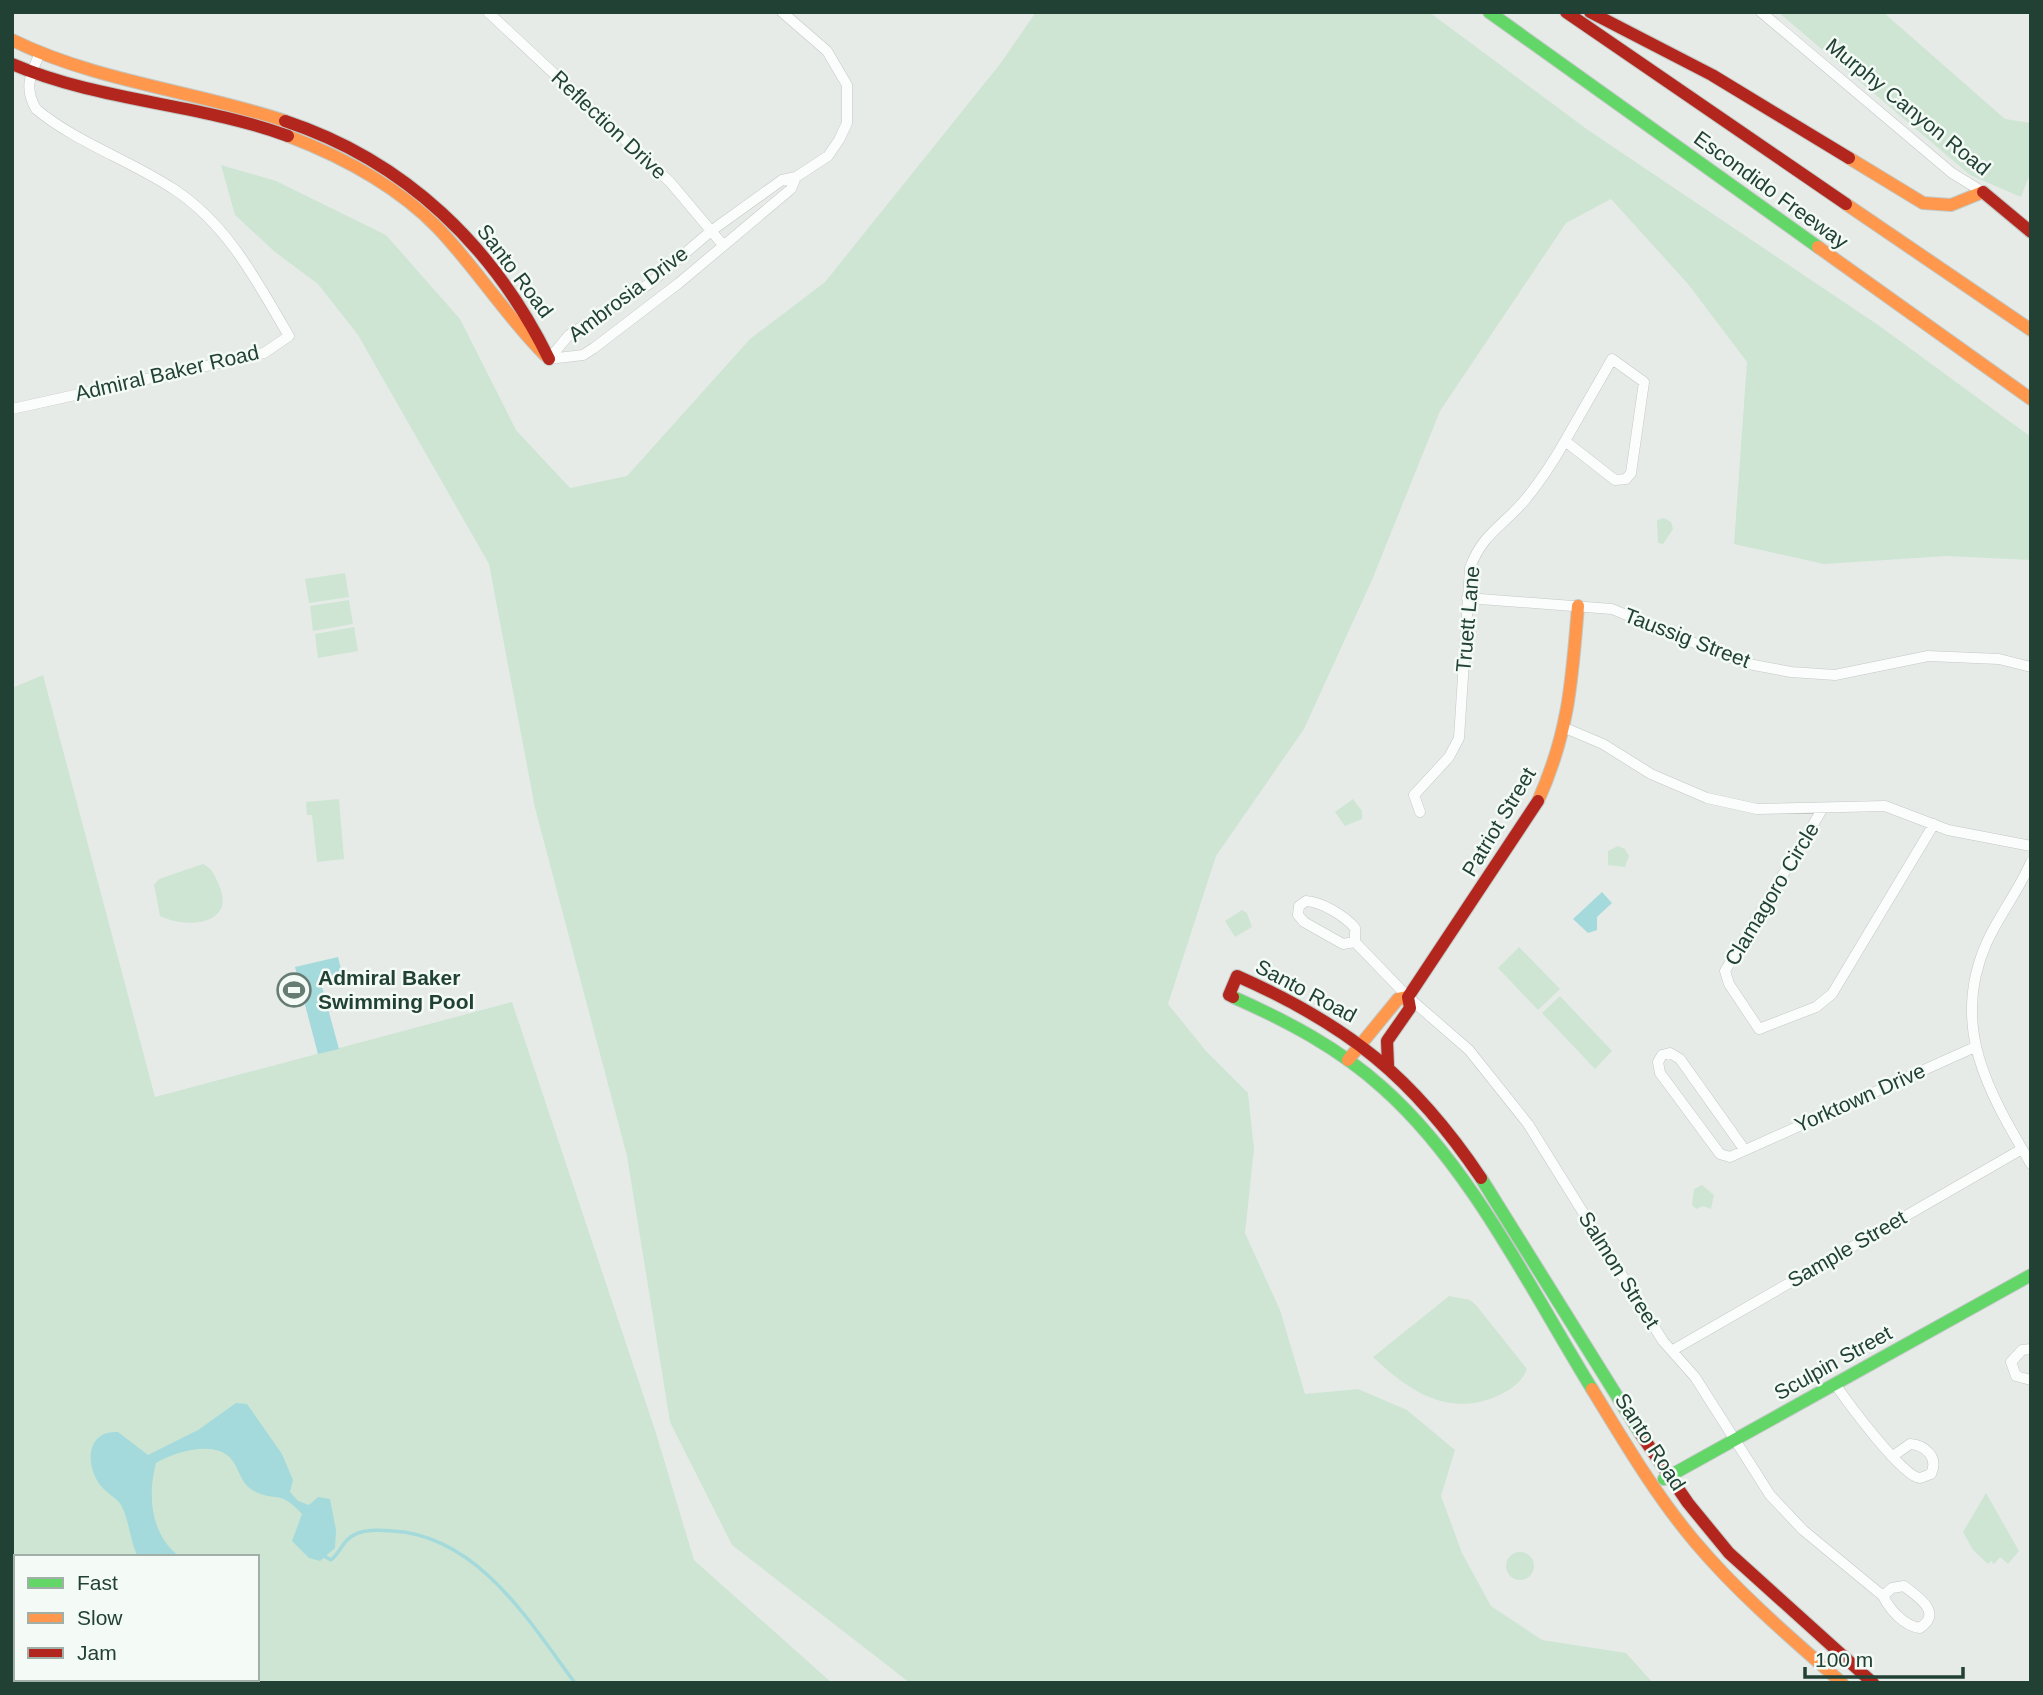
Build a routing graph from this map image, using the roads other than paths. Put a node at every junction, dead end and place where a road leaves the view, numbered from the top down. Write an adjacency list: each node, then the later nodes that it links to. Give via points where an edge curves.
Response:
1 (488, 12): 13 (street, Reflection Drive, via 670,182)
2 (782, 12): 11 (street, Ambrosia Drive, via 837,63 849,103 847,123 828,156)
3 (1489, 12): 18 (main road, Escondido Freeway)
4 (1566, 12): 16 (main road, Escondido Freeway)
5 (1590, 12): 12 (main road, via 1712,75 1923,203 1951,205)
6 (1761, 12): 12 (street, Murphy Canyon Road, via 1952,173)
7 (12, 40): 8 (main road, Santo Road)
8 (39, 55): 10 (street); 17 (main road, Santo Road, via 246,108 322,135 386,170 435,206 478,248 537,329)
9 (12, 64): 10 (main road, Santo Road)
10 (31, 73): 17 (main road, Santo Road, via 99,92 242,120 311,144 371,176 424,214); 19 (street, Admiral Baker Road, via 28,94 43,115 176,190 215,223 237,249 289,336 264,353)
11 (796, 177): 13 (street, Ambrosia Drive, via 782,180); 15 (street, Ambrosia Drive, via 791,189)
12 (1983, 192): 14 (main road, Murphy Canyon Road)
13 (711, 231): 15 (street, Reflection Drive); 17 (street, Ambrosia Drive, via 649,284 569,335)
14 (2031, 232)
15 (723, 245): 17 (street, Ambrosia Drive, via 594,348 583,355)
16 (2031, 330)
17 (549, 359)
18 (2031, 399)
19 (12, 409)
20 (1565, 441): 20 (street, Truett Lane, via 1615,480 1626,479 1631,473 1644,382 1612,359); 21 (street, Truett Lane, via 1523,503 1477,548)
21 (1467, 598): 22 (street, Taussig Street); 26 (street, Truett Lane, via 1459,738 1414,795)
22 (1578, 606): 23 (street, Taussig Street, via 1612,609 1743,663 1791,672 1835,675 1928,656 1999,659); 24 (main road, Patriot Street)
23 (2031, 667)
24 (1566, 728): 25 (street, via 1707,798 1757,809); 31 (main road, Patriot Street, via 1535,808)
25 (1823, 807): 27 (street, via 1885,806); 27 (street, Clamagoro Circle, via 1725,971 1759,1029 1816,1007 1832,994)
26 (1420, 812)
27 (1934, 824): 28 (street, via 1978,838)
28 (2031, 846)
29 (2031, 862): 33 (street, via 1978,966 1972,1007)
30 (1355, 942): 30 (street, Salmon Street, via 1355,928 1349,920 1314,902 1299,906 1298,915 1304,922 1343,944); 31 (street, Salmon Street)
31 (1408, 996): 32 (main road, Patriot Street, via 1398,999); 35 (main road, Patriot Street, via 1410,1008 1386,1035); 41 (street, Salmon Street, via 1469,1050 1528,1124 1663,1342)
32 (1360, 1043): 34 (main road, Patriot Street); 34 (main road, Santo Road, via 1281,995 1237,976 1229,995 1292,1024); 35 (main road, Santo Road)
33 (1975, 1047): 36 (street, Yorktown Drive); 37 (street, via 1984,1079)
34 (1348, 1060): 47 (main road, Santo Road, via 1413,1114 1457,1169)
35 (1388, 1066): 46 (main road, Santo Road, via 1469,1156)
36 (1744, 1149): 36 (street, Yorktown Drive, via 1680,1059 1670,1053 1662,1055 1660,1073 1720,1154 1730,1157)
37 (2022, 1149): 38 (street); 41 (street, Sample Street)
38 (2031, 1164)
39 (2031, 1275): 43 (main road, Sculpin Street)
40 (2031, 1349): 42 (street, via 2022,1350 2011,1362 2016,1376)
41 (1673, 1350): 44 (street, Salmon Street)
42 (2031, 1380)
43 (1835, 1384): 44 (main road, Sculpin Street); 45 (street)
44 (1733, 1440): 46 (main road, Sculpin Street); 48 (street, Salmon Street, via 1770,1495 1803,1530)
45 (1893, 1456)
46 (1669, 1476): 47 (main road, Sculpin Street); 50 (main road, Santo Road, via 1733,1558)
47 (1653, 1485): 49 (main road, Santo Road, via 1718,1567)
48 (1883, 1596): 48 (street, Salmon Street, via 1912,1627 1928,1622 1928,1605 1904,1586)
49 (1842, 1683)
50 (1873, 1683)

